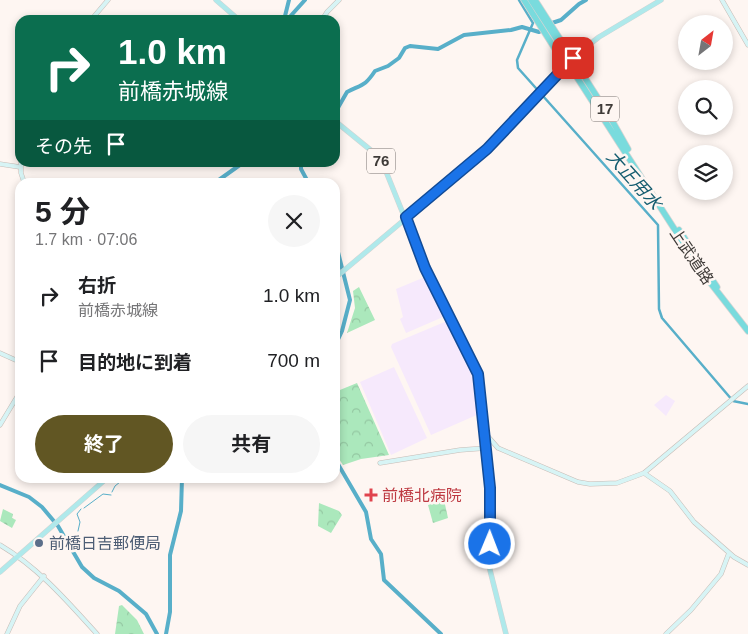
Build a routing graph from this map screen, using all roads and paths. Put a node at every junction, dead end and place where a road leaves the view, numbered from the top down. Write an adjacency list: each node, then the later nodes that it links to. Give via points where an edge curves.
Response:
1 (108, 0): 9 (street)
2 (216, 0): 10 (main road)
3 (339, 0): 11 (street)
4 (526, 0): 12 (highway, 17)
5 (531, 0): 12 (highway, 上武道路 / 17)
6 (535, 0): 14 (highway, 17)
7 (661, 0): 14 (main road, via 599,37)
8 (722, 0): 13 (street)
9 (95, 15)
10 (232, 15)
11 (326, 15)
12 (544, 26): 15 (highway, 17); 15 (highway, 上武道路 / 17, bridge)
13 (748, 45)
14 (573, 58): 15 (main road); 17 (highway, 17, via 610,117)
15 (570, 66): 17 (highway, 上武道路 / 17); 20 (main road, via 466,168)
16 (340, 125): 20 (main road, 76, via 379,158)
17 (633, 162): 22 (highway, 上武道路 / 17, via 700,262); 23 (highway, 上武道路 / 17, via 702,272)
18 (0, 164): 19 (street)
19 (15, 165)
20 (406, 217): 21 (main road); 29 (main road, 76, via 428,275 475,364)
21 (340, 274)
22 (748, 326)
23 (748, 331)
24 (0, 353): 25 (street)
25 (15, 360)
26 (748, 386): 32 (street)
27 (15, 400): 28 (street)
28 (0, 425)
29 (484, 432): 30 (main road, 76); 32 (street, via 498,448 582,484 617,483)
30 (486, 448): 31 (street); 42 (main road, 76, via 491,502 490,570)
31 (380, 463)
32 (644, 473): 35 (street, via 670,491 694,522)
33 (101, 483): 36 (main road)
34 (0, 545): 36 (street)
35 (729, 553): 37 (street); 43 (street, via 721,574)
36 (18, 556): 38 (main road); 39 (street)
37 (748, 565)
38 (0, 572)
39 (44, 576): 40 (street, via 20,606); 41 (street)
40 (7, 634)
41 (97, 634)
42 (506, 634)
43 (666, 634)

